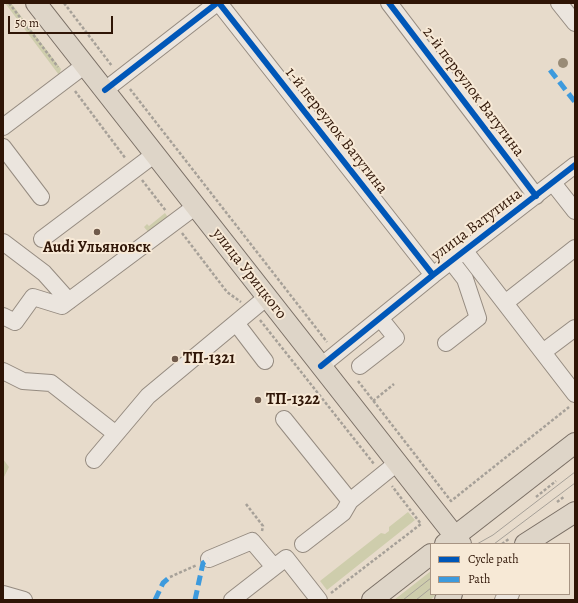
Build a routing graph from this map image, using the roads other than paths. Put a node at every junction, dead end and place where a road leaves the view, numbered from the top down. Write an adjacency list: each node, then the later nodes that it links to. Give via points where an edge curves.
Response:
1 (36, 3): 6 (main road, улица Урицкого)
2 (218, 3): 7 (street); 22 (street, 1-й переулок Ватутина)
3 (389, 3): 13 (street, 2-й переулок Ватутина)
4 (559, 3): 5 (street)
5 (575, 23)
6 (84, 65): 7 (main road, улица Урицкого); 8 (street)
7 (105, 90): 10 (main road, улица Урицкого)
8 (3, 127)
9 (3, 148): 14 (street)
10 (155, 154): 15 (main road, улица Урицкого); 17 (street)
11 (575, 165): 12 (street, улица Ватутина)
12 (553, 183): 13 (street, улица Ватутина); 16 (street)
13 (536, 196): 20 (street, улица Ватутина)
14 (41, 197)
15 (196, 206): 23 (main road, улица Урицкого); 24 (street)
16 (575, 211)
17 (42, 239)
18 (3, 242): 24 (street, via 44,274)
19 (575, 248): 25 (street)
20 (464, 250): 21 (street, улица Ватутина); 25 (street)
21 (451, 261): 22 (street, улица Ватутина); 30 (street, via 465,279 478,318)
22 (432, 275): 27 (street, улица Ватутина)
23 (267, 297): 28 (street); 33 (main road, улица Урицкого)
24 (69, 301): 26 (street, via 62,306 33,297 15,322)
25 (505, 303): 31 (street)
26 (3, 316)
27 (380, 318): 33 (street, улица Ватутина); 35 (street, via 396,338)
28 (236, 323): 32 (street); 38 (street, via 148,396)
29 (575, 328): 31 (street)
30 (446, 343)
31 (543, 352): 36 (street)
32 (265, 361)
33 (321, 366): 41 (main road, улица Урицкого)
34 (3, 371): 38 (street, via 23,381 51,383)
35 (358, 372)
36 (575, 394)
37 (284, 418): 42 (street)
38 (116, 434): 40 (street)
39 (575, 443): 44 (main road)
40 (94, 460)
41 (390, 469): 42 (street); 44 (main road, улица Урицкого)
42 (350, 501): 46 (street, via 343,513)
43 (575, 512): 45 (main road)
44 (454, 541)
45 (527, 543)
46 (303, 544)
47 (430, 555): 54 (main road)
48 (206, 561): 49 (street, via 252,541)
49 (274, 567): 52 (street); 53 (street, via 286,558)
50 (3, 594): 51 (street)
51 (24, 600)
52 (232, 600)
53 (319, 600)
54 (372, 600)

